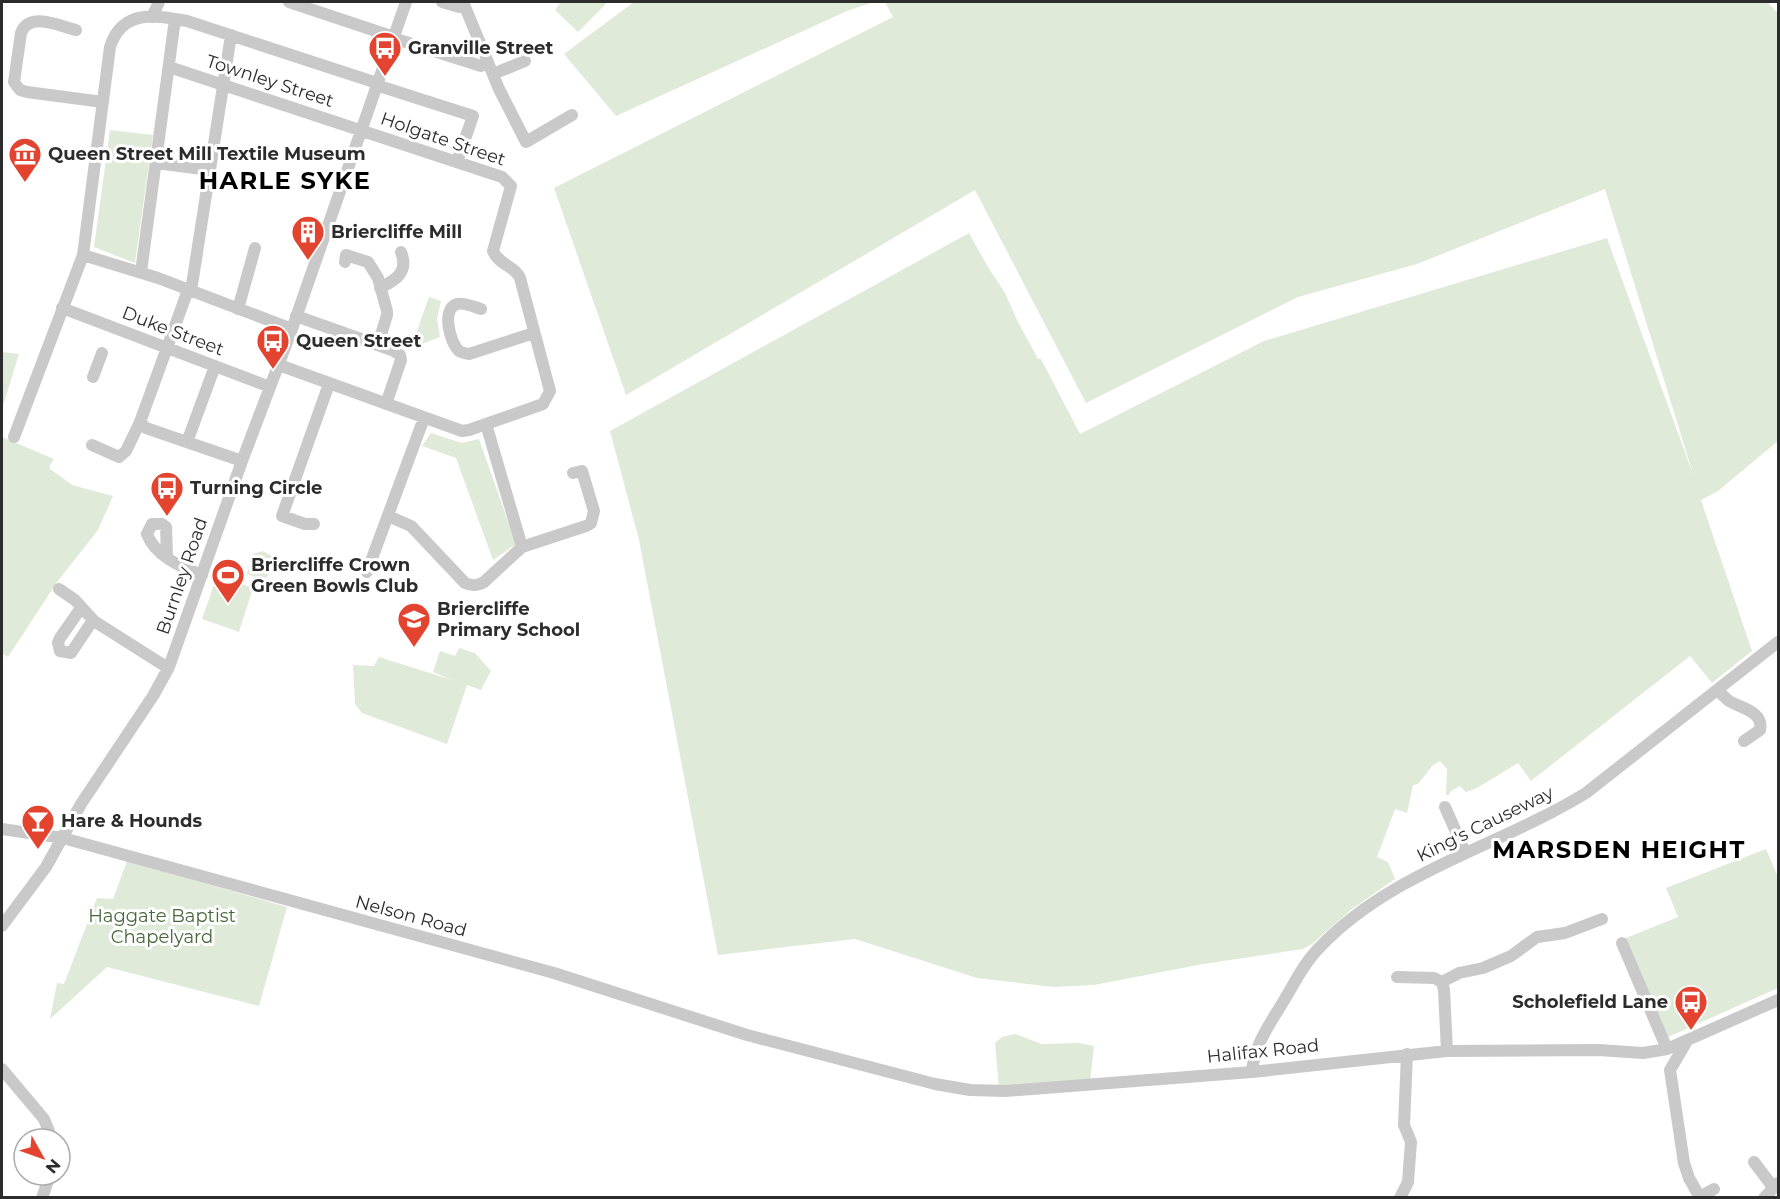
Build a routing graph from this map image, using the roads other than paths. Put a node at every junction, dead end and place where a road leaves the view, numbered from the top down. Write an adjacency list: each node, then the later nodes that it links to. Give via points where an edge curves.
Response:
1 (159, 2): 6 (street)
2 (289, 2): 10 (street)
3 (406, 2): 10 (street, Burnley Road)
4 (442, 2): 5 (street)
5 (461, 4): 14 (street)
6 (153, 17): 7 (street); 17 (street, via 132,19 118,30 110,47)
7 (175, 19): 9 (street); 13 (street)
8 (76, 30): 17 (street, via 36,20 24,26 14,82 27,92)
9 (231, 35): 15 (street); 16 (street)
10 (393, 37): 12 (street); 15 (street, Burnley Road)
11 (525, 61): 14 (street)
12 (481, 66)
13 (169, 67): 16 (street, Townley Street); 21 (street)
14 (493, 74): 18 (street, via 526,142)
15 (377, 84): 19 (street, Burnley Road); 20 (street, via 473,116)
16 (223, 85): 19 (street, Townley Street); 22 (street)
17 (103, 102): 25 (street)
18 (572, 115)
19 (361, 130): 20 (street, Holgate Street); 33 (street, Burnley Road)
20 (457, 162): 34 (street, Holgate Street, via 502,177 511,186 493,251 518,273)
21 (156, 163): 22 (street); 27 (street)
22 (210, 170): 29 (street)
23 (255, 248): 31 (street)
24 (404, 254): 28 (street, via 402,274)
25 (82, 255): 27 (street); 30 (street)
26 (346, 256): 28 (street, via 368,262)
27 (141, 272): 29 (street)
28 (380, 288): 35 (street, via 387,315)
29 (190, 290): 31 (street); 36 (street)
30 (63, 308): 36 (street, Duke Street); 47 (street)
31 (238, 309): 33 (street)
32 (481, 309): 34 (street, via 462,304 451,308 447,322 455,346 462,353)
33 (294, 322): 35 (street); 38 (street, Burnley Road)
34 (534, 333): 46 (street, via 550,391 547,400)
35 (378, 345): 43 (street, via 396,351 401,360)
36 (167, 348): 39 (street, Duke Street); 45 (street)
37 (102, 353): 40 (street)
38 (279, 365): 41 (street); 42 (street, Burnley Road)
39 (215, 366): 42 (street, Duke Street); 48 (street)
40 (93, 377)
41 (329, 384): 43 (street); 53 (street, via 282,516)
42 (270, 387): 50 (street, Burnley Road)
43 (386, 404): 44 (street)
44 (423, 417): 46 (street, via 462,431); 52 (street)
45 (141, 423): 48 (street); 49 (street, via 119,457)
46 (486, 424): 54 (street)
47 (14, 437)
48 (187, 442): 50 (street)
49 (92, 445)
50 (242, 461): 57 (street, Burnley Road)
51 (581, 471): 54 (street, via 594,511 591,522)
52 (388, 516): 54 (street, via 411,526 469,585 484,582); 56 (street)
53 (314, 524)
54 (522, 547)
55 (167, 557): 57 (street)
56 (367, 572)
57 (202, 575): 62 (street, Burnley Road)
58 (59, 589): 59 (street)
59 (81, 608): 60 (street); 60 (street, via 60,638 60,651 71,653)
60 (93, 620): 62 (street)
61 (1779, 642): 63 (street, King's Causeway)
62 (168, 668): 67 (street, Burnley Road)
63 (1717, 690): 64 (street, via 1757,717 1760,730); 68 (street, King's Causeway, via 1586,793 1557,811)
64 (1744, 741)
65 (1445, 807): 68 (street)
66 (2, 829): 67 (street, Nelson Road)
67 (63, 838): 70 (street); 75 (street, Nelson Road, via 554,973)
68 (1465, 852): 81 (street, King's Causeway, via 1386,894 1317,950 1263,1035 1253,1056)
69 (1602, 919): 73 (street, via 1565,933 1537,937 1511,957)
70 (2, 926)
71 (1622, 943): 77 (street)
72 (1397, 977): 73 (street, via 1434,978)
73 (1442, 982): 78 (street)
74 (1779, 1000): 76 (street, Halifax Road)
75 (747, 1035): 81 (street, Halifax Road, via 970,1090)
76 (1687, 1041): 77 (street, Halifax Road); 85 (street, via 1670,1070 1684,1163 1698,1194)
77 (1667, 1049): 78 (street, Halifax Road, via 1643,1053)
78 (1447, 1051): 79 (street, Halifax Road)
79 (1407, 1054): 81 (street, Halifax Road); 86 (street, via 1404,1125 1411,1142 1408,1182)
80 (2, 1069): 82 (street)
81 (1252, 1072)
82 (47, 1127)
83 (1754, 1162): 84 (street)
84 (1776, 1185): 87 (street)
85 (1714, 1189)
86 (1400, 1197)
87 (1764, 1197)

